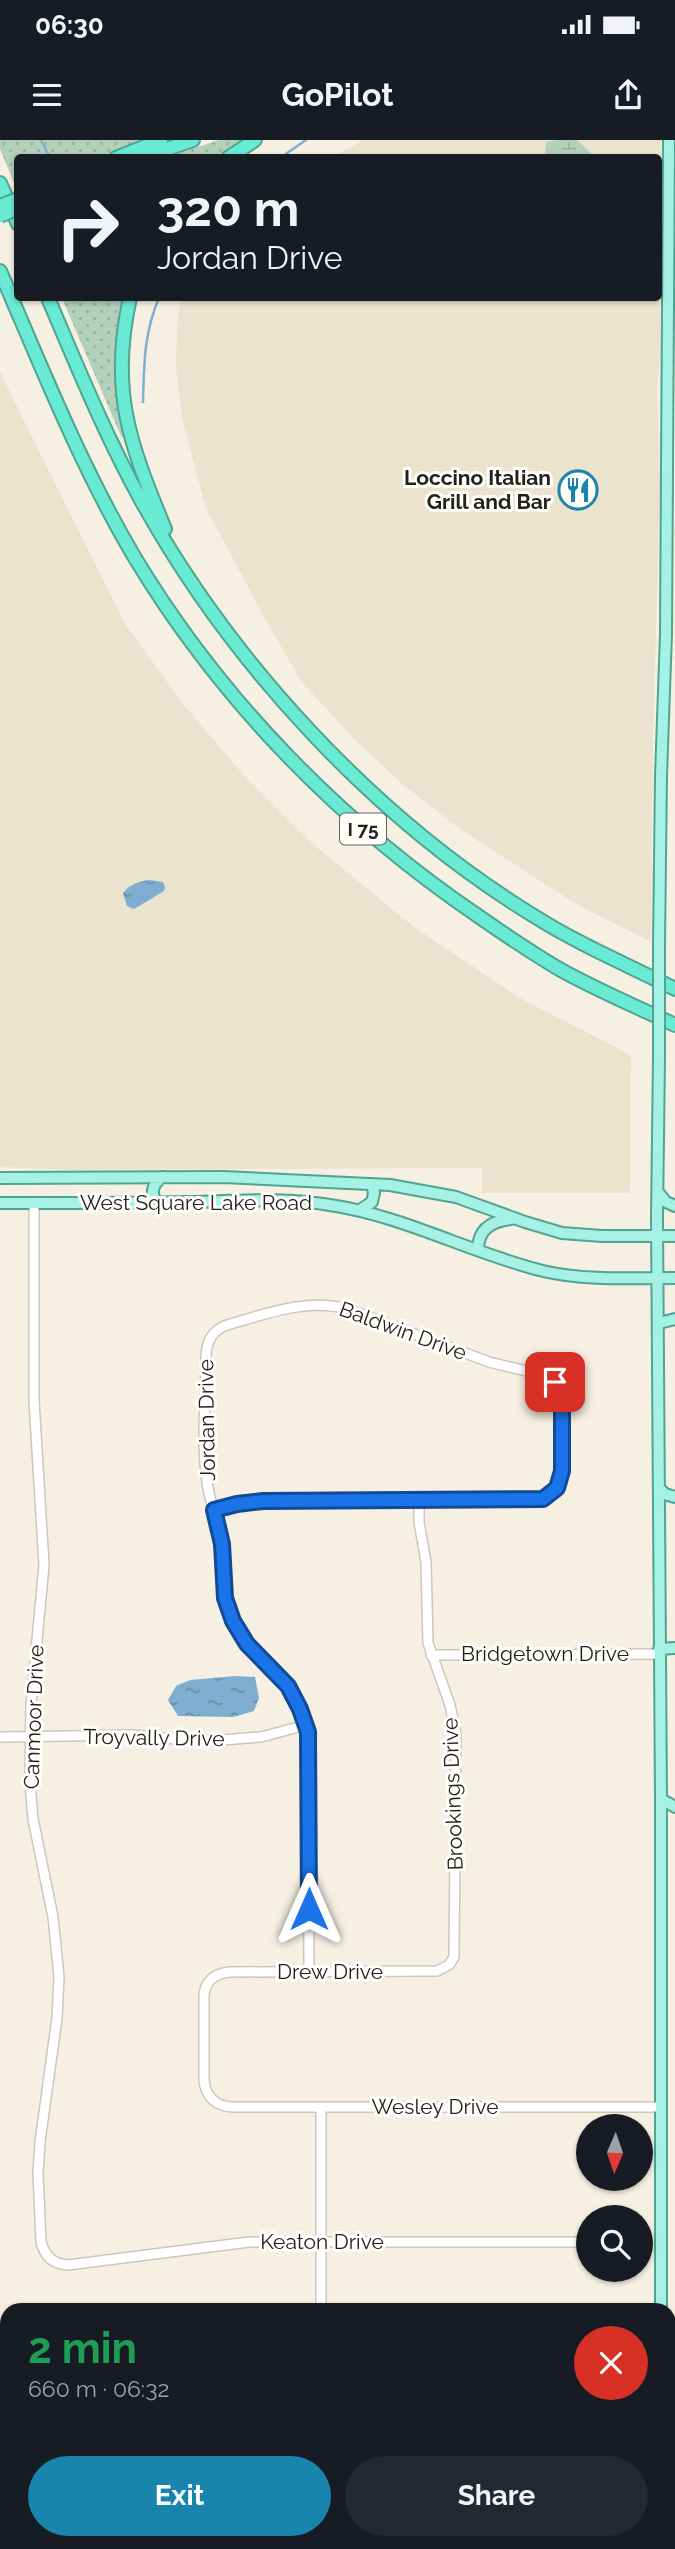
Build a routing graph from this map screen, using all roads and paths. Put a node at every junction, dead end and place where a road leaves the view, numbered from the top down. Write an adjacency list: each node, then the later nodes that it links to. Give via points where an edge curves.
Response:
1 (161, 140): 5 (highway)
2 (193, 140): 6 (highway)
3 (255, 140): 7 (highway)
4 (669, 140): 13 (main road)
5 (126, 154)
6 (153, 154)
7 (234, 154)
8 (0, 183): 9 (highway)
9 (14, 215)
10 (0, 271): 19 (highway, I 75, via 90,474 136,559 222,682 267,734 367,833 434,886 560,970)
11 (49, 301): 16 (highway, I 75, via 102,424)
12 (130, 301): 16 (highway, via 120,359 125,420)
13 (671, 376): 14 (main road)
14 (671, 426): 15 (main road)
15 (671, 561): 17 (main road)
16 (181, 568): 18 (highway, I 75, via 254,668 384,803 455,862 534,916)
17 (670, 631): 23 (main road, bridge, via 660,776)
18 (675, 989)
19 (675, 1025)
20 (163, 1177): 21 (main road, West Square Lake Road); 22 (main road, West Square Lake Road); 24 (main road, via 153,1191)
21 (0, 1178)
22 (372, 1184): 28 (main road, via 372,1202); 29 (main road, West Square Lake Road, via 443,1194)
23 (658, 1192): 27 (main road); 31 (main road)
24 (156, 1202): 26 (main road, West Square Lake Road); 28 (main road, West Square Lake Road, via 291,1201)
25 (0, 1203): 26 (main road, West Square Lake Road)
26 (34, 1203): 47 (street, Canmoor Drive, via 34,1400 44,1565)
27 (675, 1206)
28 (360, 1210): 32 (main road, West Square Lake Road)
29 (514, 1218): 31 (main road, West Square Lake Road, via 576,1235); 32 (main road, via 484,1229)
30 (675, 1236): 31 (main road, West Square Lake Road)
31 (657, 1237): 33 (main road)
32 (478, 1250): 33 (main road, West Square Lake Road, via 564,1275)
33 (658, 1278): 34 (main road, West Square Lake Road); 36 (main road)
34 (675, 1278)
35 (675, 1319): 36 (main road)
36 (659, 1323): 39 (main road)
37 (212, 1336): 38 (street, Baldwin Drive, via 224,1326 290,1307 332,1305); 42 (street, Jordan Drive, via 206,1346 206,1469)
38 (555, 1382): 41 (street, Jordan Drive, via 562,1397 562,1471 551,1494 539,1500)
39 (659, 1488): 40 (main road); 44 (main road)
40 (675, 1497)
41 (419, 1500): 42 (street, Jordan Drive, via 263,1501); 45 (street, Brookings Drive)
42 (214, 1510): 46 (street, via 222,1544 225,1598 233,1621 247,1644 288,1686)
43 (675, 1648): 44 (main road)
44 (659, 1651): 45 (street, Bridgetown Drive); 49 (main road)
45 (431, 1655): 51 (street, Brookings Drive, via 456,1735 456,1951)
46 (306, 1725): 47 (street, Troyvally Drive, via 261,1737 221,1740); 52 (street)
47 (30, 1736): 48 (street, Troyvally Drive); 58 (street, Canmoor Drive, via 31,1800 53,1917 59,1978 38,2174 41,2241 48,2257)
48 (0, 1737)
49 (661, 1799): 50 (main road); 54 (main road)
50 (675, 1807)
51 (449, 1965): 52 (street, Drew Drive, via 431,1972)
52 (309, 1972): 53 (street, Drew Drive, via 229,1972 211,1979 204,1990 205,2088)
53 (211, 2099): 55 (street, Wesley Drive, via 232,2107)
54 (664, 2104): 55 (street, Wesley Drive); 60 (main road)
55 (321, 2107): 56 (street)
56 (321, 2241): 57 (street, Keaton Drive); 58 (street, Keaton Drive, via 249,2242); 59 (street)
57 (576, 2242)
58 (57, 2263)
59 (321, 2303)
60 (661, 2303)

